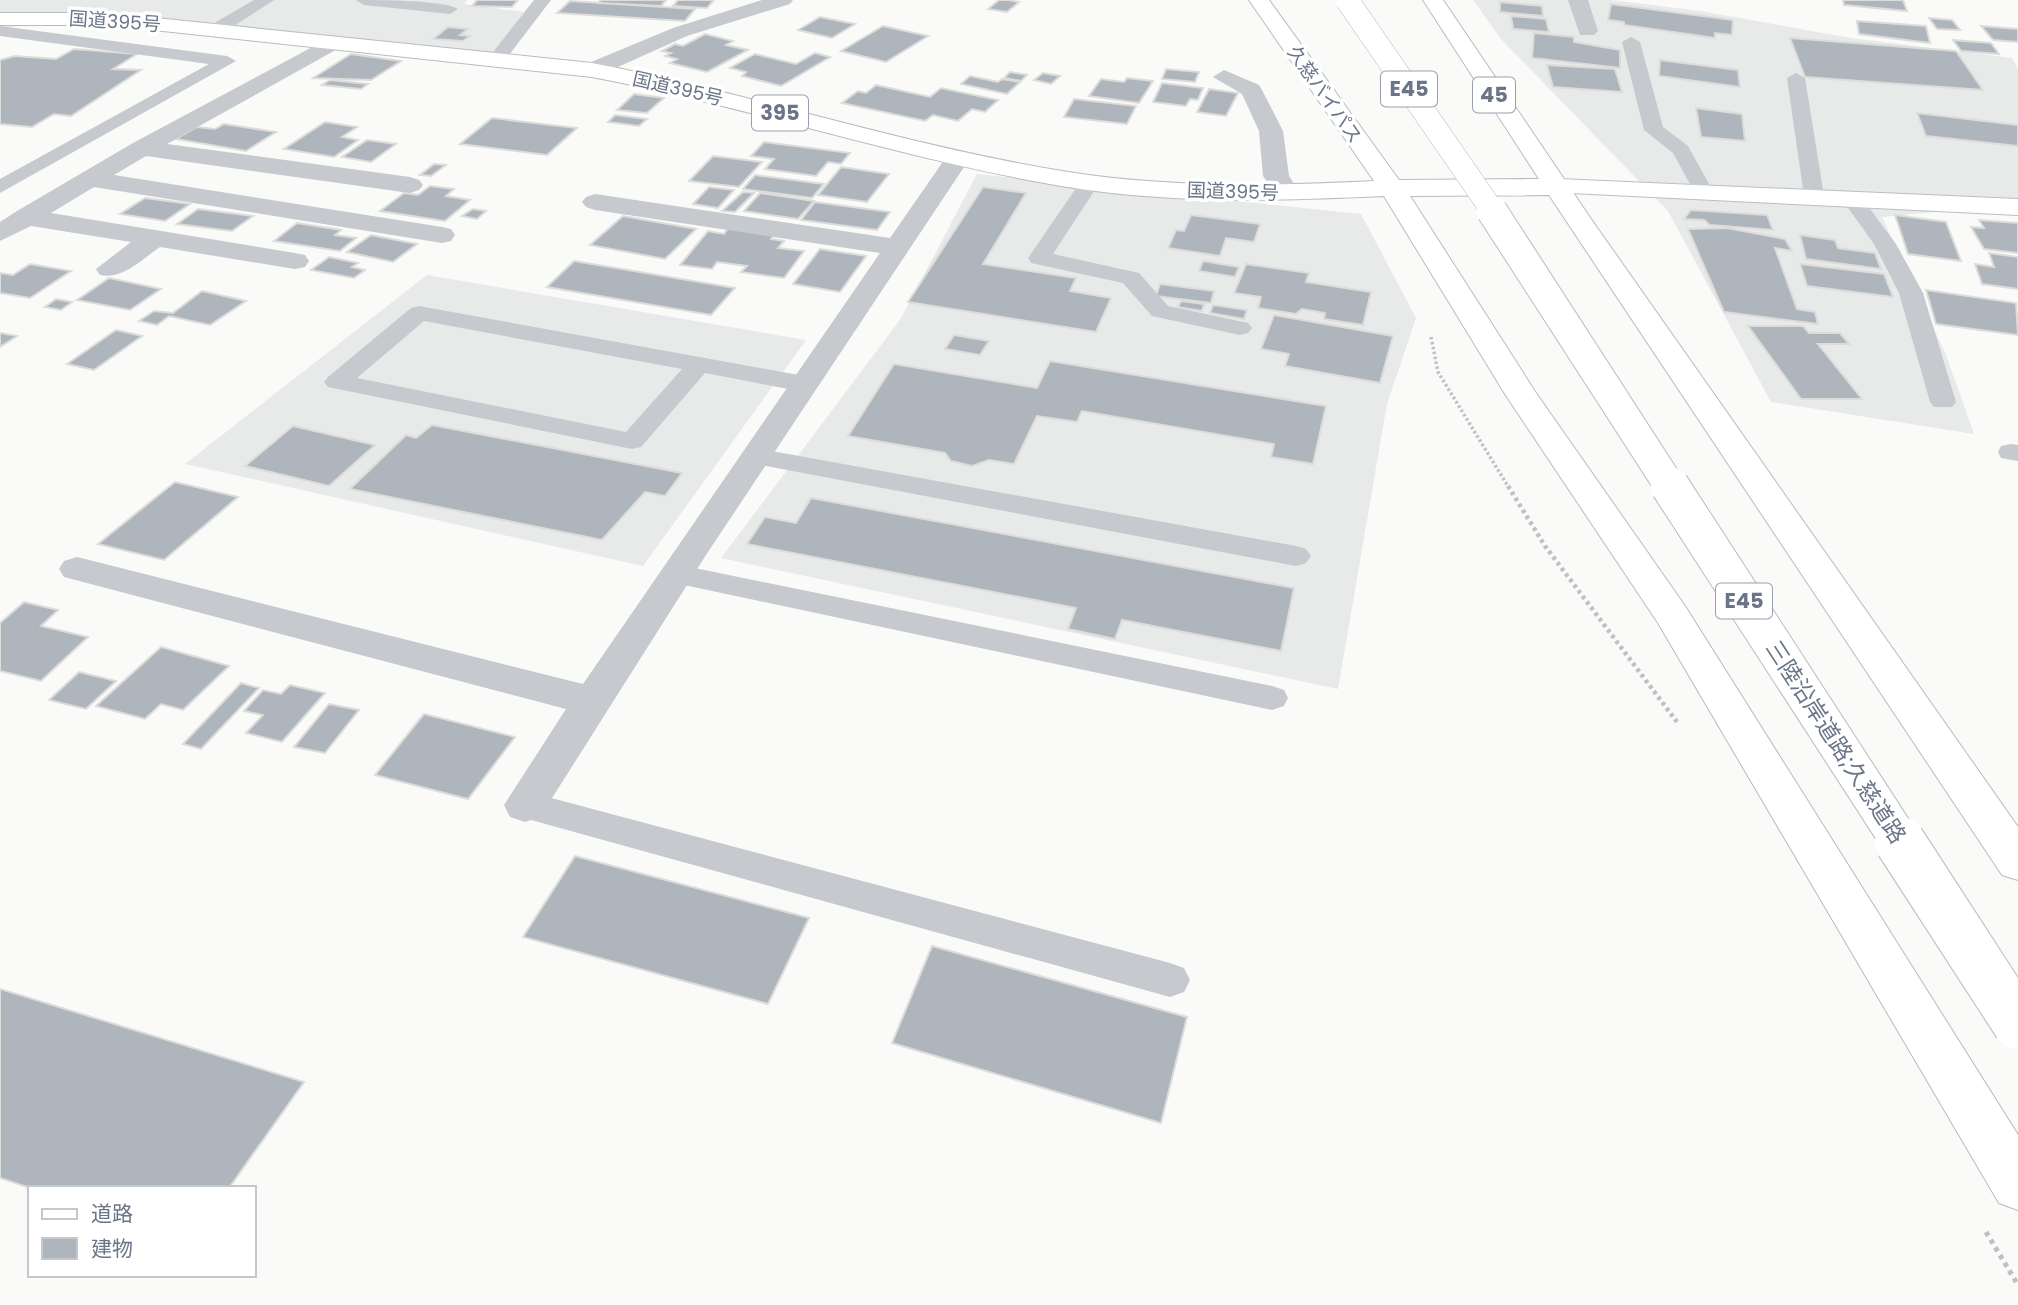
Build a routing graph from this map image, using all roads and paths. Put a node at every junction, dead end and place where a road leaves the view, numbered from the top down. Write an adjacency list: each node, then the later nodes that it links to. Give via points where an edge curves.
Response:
1 (266, 0): 13 (lane)
2 (364, 0): 10 (lane)
3 (543, 0): 17 (lane)
4 (783, 0): 18 (street, via 680,32)
5 (1259, 0): 11 (main road, 久慈バイパス)
6 (1347, 0): 23 (main road, E45, bridge)
7 (1365, 0): 23 (main road, E45, bridge)
8 (1433, 0): 28 (main road, 45)
9 (1577, 0): 14 (street)
10 (450, 9)
11 (1272, 11): 29 (main road, 久慈バイパス)
12 (5, 24): 13 (main road, 国道395号 / 395, via 107,19); 27 (lane, via 227,61)
13 (217, 29): 15 (main road, 国道395号 / 395)
14 (1587, 31)
15 (333, 42): 17 (main road, 国道395号 / 395); 21 (street)
16 (1631, 42): 30 (lane, via 1654,130 1681,150)
17 (496, 60): 18 (main road, 国道395号 / 395)
18 (592, 70): 22 (main road, 国道395号 / 395, via 666,84)
19 (1224, 77): 31 (street, via 1251,90 1271,131 1276,176)
20 (1796, 78): 32 (lane)
21 (142, 148): 24 (street); 26 (street)
22 (958, 158): 25 (main road, 国道395号 / 395); 40 (street)
23 (1471, 178): 58 (main road, 三陸沿岸道路;久慈道路 / E45, bridge)
24 (89, 179): 36 (street); 38 (street)
25 (1090, 182): 31 (main road, 国道395号 / 395); 43 (lane, via 1039,258 1131,278 1160,311)
26 (410, 185)
27 (0, 187)
28 (1559, 187): 29 (main road, 国道395号 / 395); 30 (main road, 国道395号); 56 (main road)
29 (1391, 188): 31 (main road, 国道395号 / 395); 59 (main road, 久慈バイパス, via 1521,394 1672,615)
30 (1703, 191): 32 (main road, 国道395号)
31 (1287, 193)
32 (1814, 196): 33 (main road, 国道395号)
33 (1852, 198): 35 (main road, 国道395号); 47 (lane, via 1885,244 1911,293)
34 (595, 202): 40 (street)
35 (2018, 207)
36 (26, 217): 37 (street); 39 (street)
37 (0, 233)
38 (442, 234)
39 (155, 238): 41 (street); 42 (street)
40 (897, 247): 46 (street)
41 (295, 261)
42 (110, 269)
43 (1240, 328)
44 (1430, 330): 54 (path, via 1438,372 1545,546)
45 (699, 365): 45 (lane, via 419,313 337,382 632,442); 46 (lane)
46 (804, 384): 48 (street)
47 (1943, 402)
48 (755, 456): 49 (lane); 51 (street)
49 (1296, 556)
50 (77, 569): 53 (street)
51 (675, 574): 52 (lane); 53 (street)
52 (1272, 698)
53 (592, 701): 55 (street)
54 (1679, 726)
55 (525, 805): 57 (lane)
56 (2018, 862)
57 (1170, 980)
58 (2018, 1024)
59 (2018, 1184)
60 (1983, 1228): 61 (path)
61 (2018, 1285)

